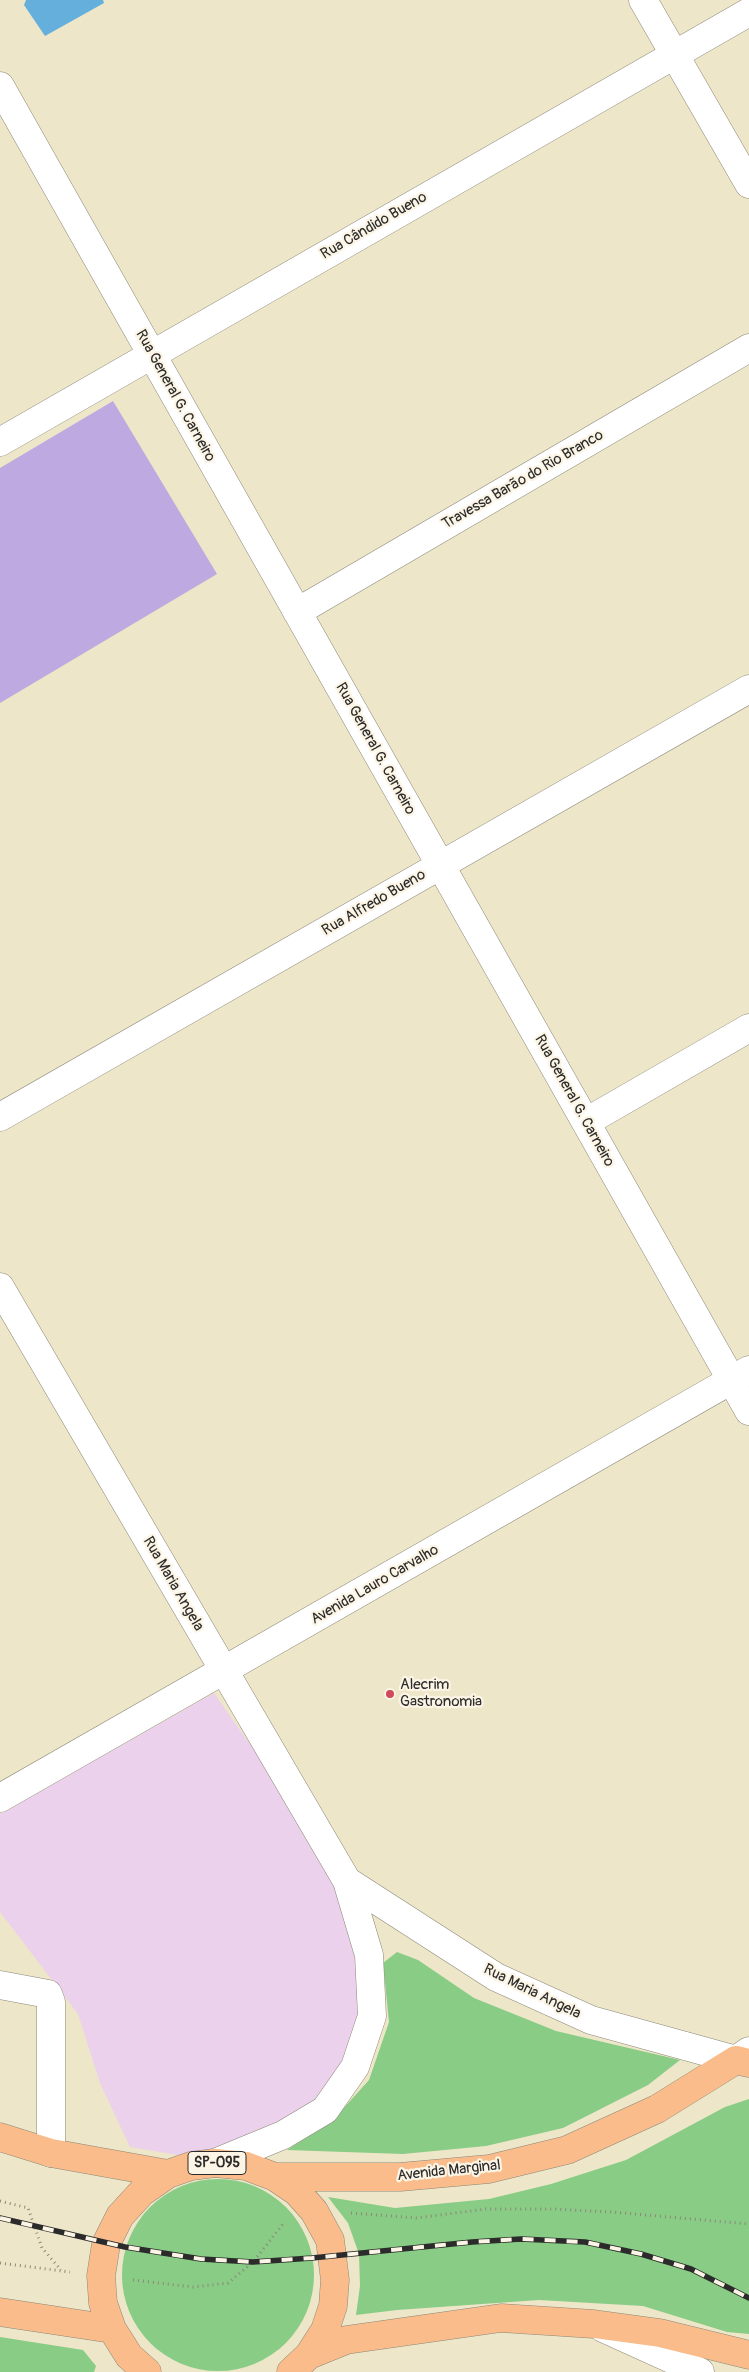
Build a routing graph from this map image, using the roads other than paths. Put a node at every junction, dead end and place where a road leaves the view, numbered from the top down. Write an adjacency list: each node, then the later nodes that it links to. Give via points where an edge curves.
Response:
1 (643, 0): 3 (street)
2 (749, 12): 3 (street, Rua Cândido Bueno)
3 (673, 53): 5 (street); 7 (street, Rua Cândido Bueno)
4 (0, 86): 7 (street, Rua General G. Carneiro)
5 (749, 184)
6 (749, 348): 9 (street, Travessa Barão do Rio Branco)
7 (152, 354): 8 (street, Rua Cândido Bueno); 9 (street, Rua General G. Carneiro)
8 (0, 442)
9 (297, 612): 11 (street, Rua General G. Carneiro)
10 (749, 689): 11 (street, Rua Alfredo Bueno)
11 (440, 866): 13 (street, Rua Alfredo Bueno); 14 (street, Rua General G. Carneiro)
12 (749, 1028): 14 (street)
13 (0, 1118)
14 (586, 1122): 16 (street, Rua General G. Carneiro)
15 (0, 1287): 18 (street, Rua Maria Angela)
16 (740, 1375): 17 (street, Rua General G. Carneiro); 18 (street, Avenida Lauro Carvalho)
17 (749, 1411)
18 (224, 1671): 19 (street, Avenida Lauro Carvalho); 20 (street, Rua Maria Angela)
19 (0, 1798)
20 (347, 1880): 22 (street, Rua Maria Angela, via 496,1977 591,2020); 25 (street, Rua Maria Angela, via 369,1955 372,2016 356,2067 325,2110 284,2135)
21 (0, 1985): 24 (street, via 48,1994 51,2002)
22 (745, 2058): 27 (main road, Avenida Marginal / SP-095, via 658,2110 567,2150 528,2160 489,2169 400,2177)
23 (0, 2138): 24 (main road, SP-095)
24 (51, 2153): 26 (main road, SP-095)
25 (215, 2163): 26 (main road, SP-095, via 191,2166); 27 (main road, SP-095, via 246,2166)
26 (168, 2174): 30 (main road, SP-095, via 142,2192 120,2216 106,2244 101,2276 103,2303)
27 (275, 2177): 32 (main road, SP-095, via 297,2192 314,2211 330,2240 335,2280 333,2306 325,2330)
28 (0, 2312): 30 (main road)
29 (594, 2324): 31 (main road, SP-095, via 660,2333); 32 (main road, SP-095, via 492,2319 346,2340); 34 (street)
30 (112, 2329): 33 (main road, SP-095, via 129,2356)
31 (749, 2355)
32 (300, 2363)
33 (147, 2372)
34 (700, 2372)

